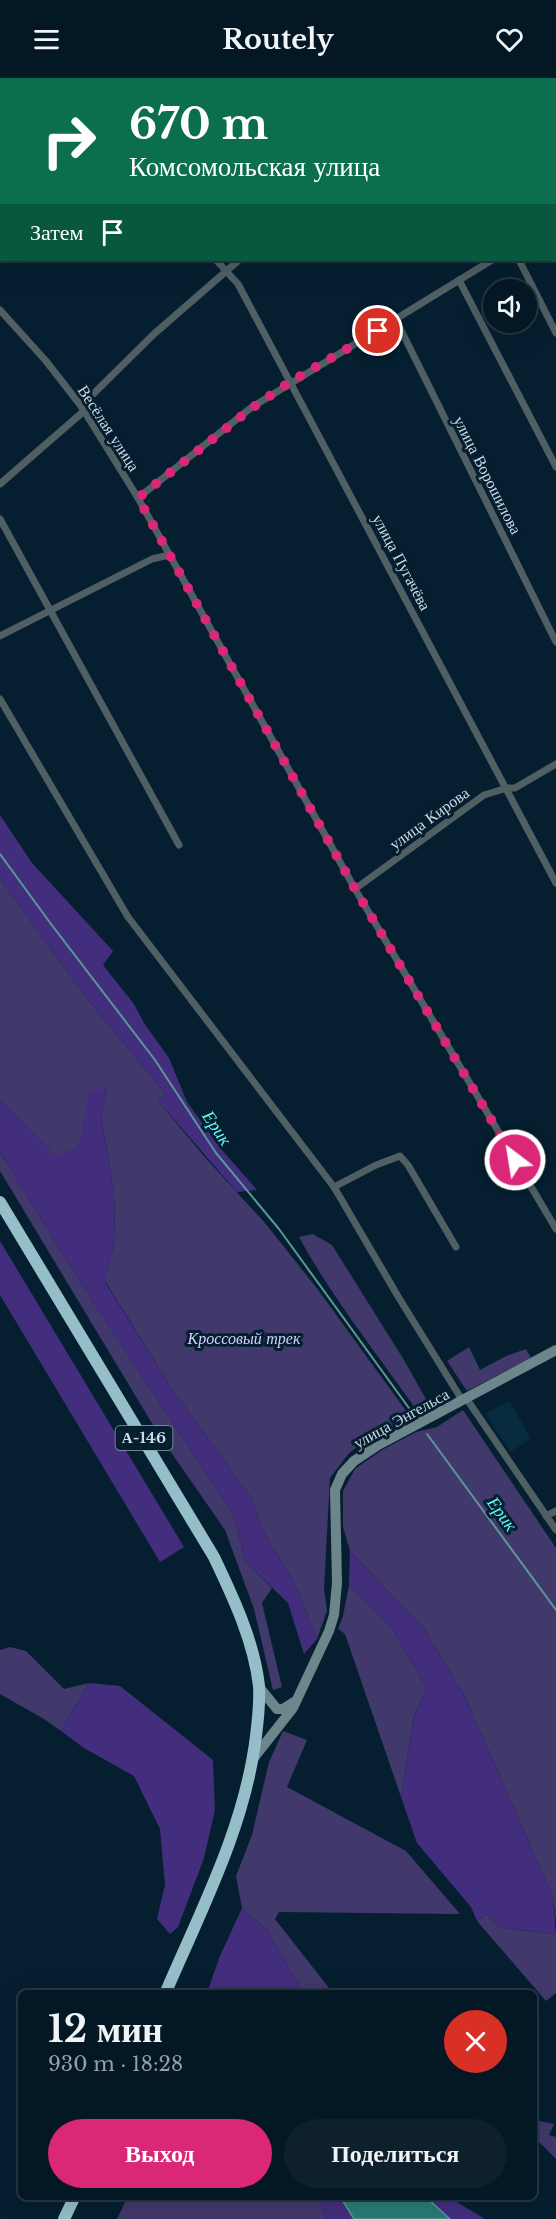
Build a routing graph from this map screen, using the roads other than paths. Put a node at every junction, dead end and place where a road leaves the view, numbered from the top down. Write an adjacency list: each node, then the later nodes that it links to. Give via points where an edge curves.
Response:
1 (217, 261): 5 (street, улица Пугачёва)
2 (238, 261): 5 (street)
3 (490, 261): 6 (street)
4 (520, 261): 9 (street)
5 (227, 271): 10 (street, улица Пугачёва, via 238,284); 11 (street, via 154,334)
6 (459, 280): 8 (street); 12 (street)
7 (0, 310): 11 (street, Весёлая улица)
8 (396, 320): 10 (street); 19 (street, улица Ворошилова)
9 (556, 333)
10 (290, 382): 14 (street); 22 (street, улица Пугачёва)
11 (83, 408): 13 (street); 14 (street, Весёлая улица)
12 (556, 467)
13 (0, 483)
14 (138, 498): 16 (street, Весёлая улица)
15 (0, 519): 17 (street)
16 (169, 555): 17 (street, via 152,559); 25 (street, Весёлая улица)
17 (50, 611): 18 (street); 23 (street)
18 (0, 636)
19 (556, 642)
20 (0, 699): 26 (street, via 128,917)
21 (556, 764): 22 (street, улица Кирова, via 515,788)
22 (507, 788): 24 (street, улица Пугачёва); 25 (street, улица Кирова, via 484,795)
23 (180, 845)
24 (556, 883)
25 (355, 889): 28 (street, Весёлая улица)
26 (334, 1187): 29 (street, via 400,1156); 31 (street)
27 (0, 1202): 35 (highway, А-146, via 214,1557 243,1624)
28 (556, 1229)
29 (456, 1247)
30 (556, 1350): 31 (street, улица Энгельса)
31 (464, 1399): 33 (street); 36 (street, улица Энгельса, via 378,1445 342,1474 335,1490 334,1615)
32 (556, 1511): 33 (street)
33 (546, 1516): 34 (street)
34 (556, 1530)
35 (259, 1687): 36 (street, via 277,1709); 37 (highway, А-146)
36 (298, 1698): 37 (street, улица Энгельса)
37 (254, 1759): 38 (highway, А-146, via 227,1850)
38 (167, 1990)
39 (73, 2200): 40 (highway)
40 (64, 2219)

